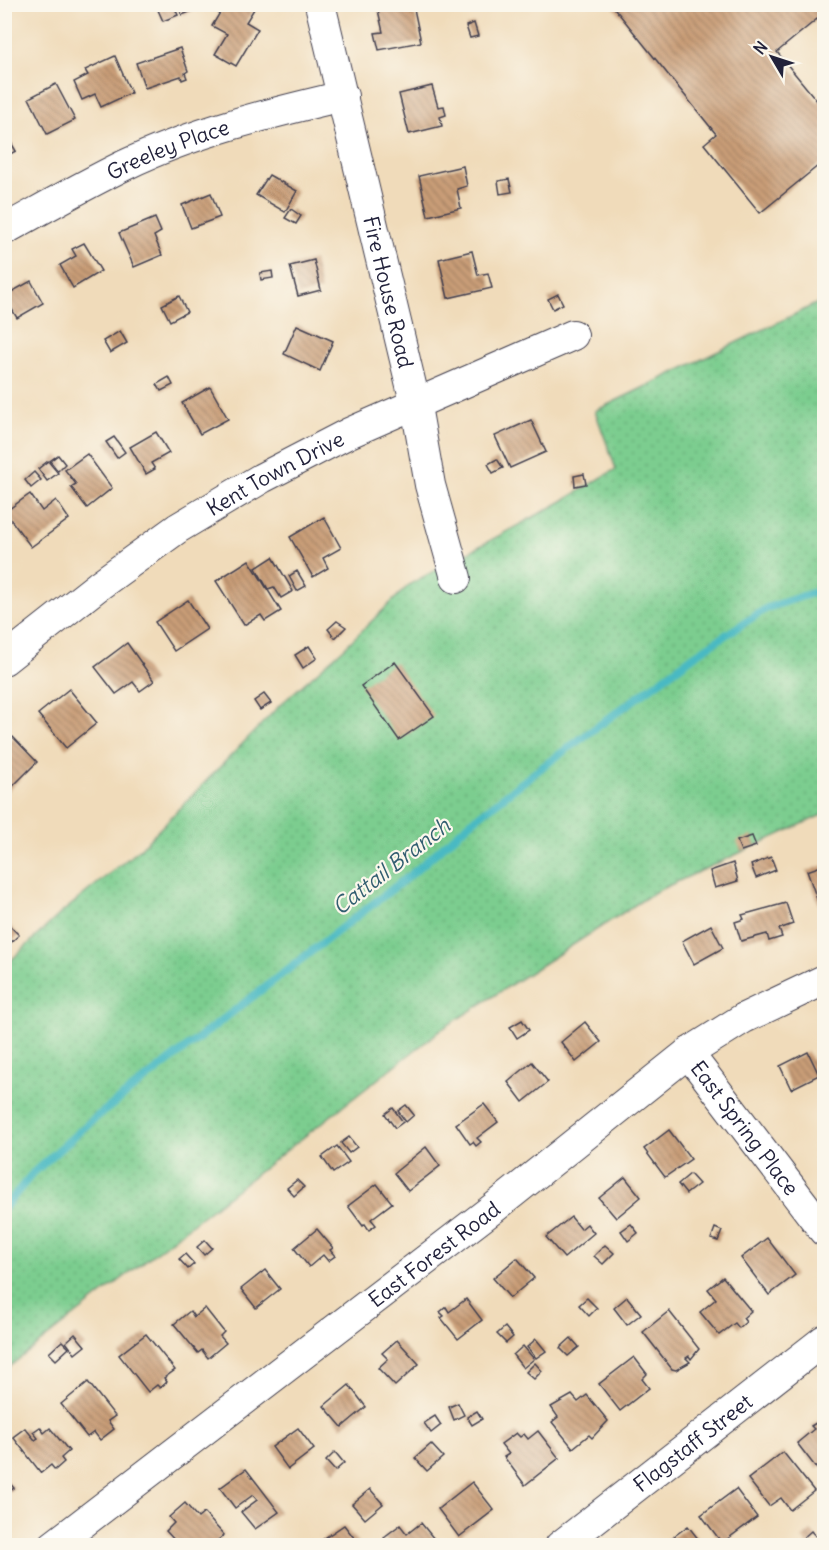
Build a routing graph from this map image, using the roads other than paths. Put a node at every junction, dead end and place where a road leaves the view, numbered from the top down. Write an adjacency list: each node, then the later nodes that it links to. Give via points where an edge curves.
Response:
1 (320, 4): 2 (street, Fire House Road)
2 (344, 96): 3 (street, Greeley Place, via 277,111 127,164); 5 (street, Fire House Road)
3 (4, 231)
4 (573, 335): 5 (street, Kent Town Drive)
5 (416, 406): 6 (street, Fire House Road, via 430,485); 7 (street, Kent Town Drive, via 349,433 178,528)
6 (456, 578)
7 (4, 660)
8 (825, 980): 9 (street, East Forest Road, via 744,1018)
9 (688, 1053): 10 (street, East Spring Place); 12 (street, East Forest Road, via 495,1207)
10 (825, 1231)
11 (825, 1340): 13 (street, Flagstaff Street)
12 (53, 1545)
13 (560, 1545)

